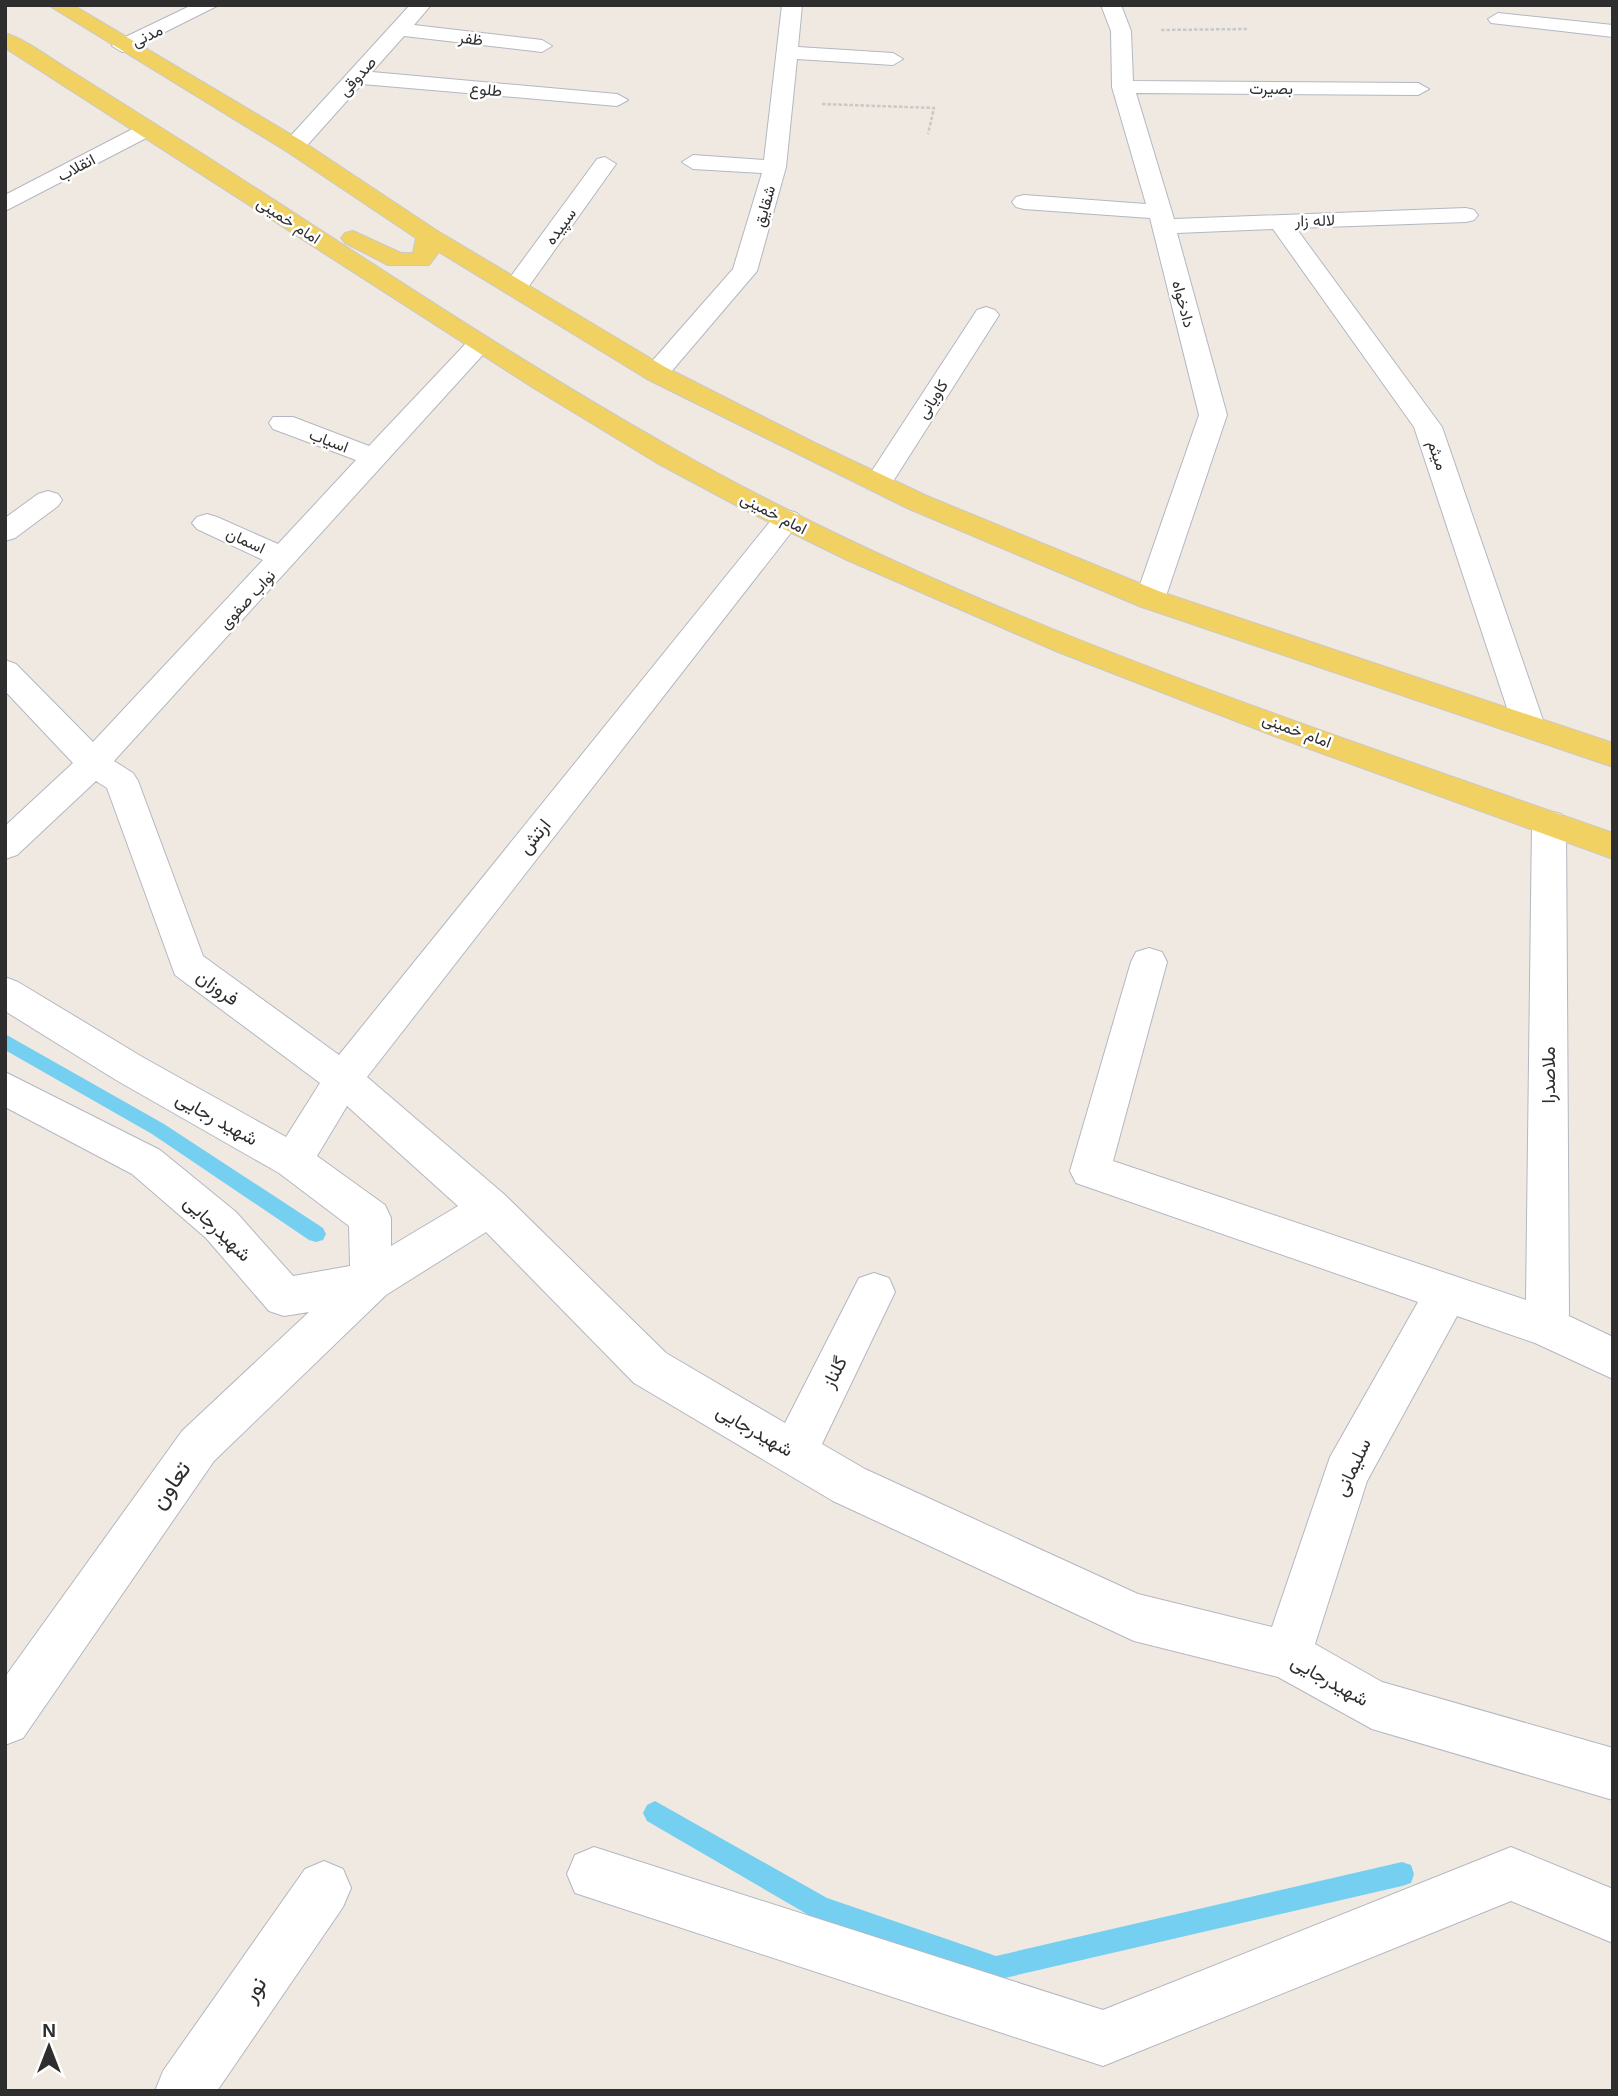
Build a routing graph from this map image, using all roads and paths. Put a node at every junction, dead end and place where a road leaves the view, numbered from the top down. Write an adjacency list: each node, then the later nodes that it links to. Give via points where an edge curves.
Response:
1 (58, 5): 12 (main road)
2 (209, 5): 12 (street, مدنی)
3 (421, 5): 7 (street, صدوقی)
4 (792, 5): 14 (street, شقایق)
5 (1111, 5): 9 (street, دادخواه)
6 (1498, 19): 10 (street)
7 (399, 29): 13 (street, ظفر); 16 (street, صدوقی)
8 (1248, 29): 9 (path)
9 (1121, 31): 17 (street, دادخواه)
10 (1613, 31)
11 (8, 43): 21 (main road, امام خمینی)
12 (122, 46): 23 (main road)
13 (542, 46)
14 (786, 52): 15 (street); 20 (street, شقایق)
15 (893, 59)
16 (356, 77): 19 (street, طلوع); 23 (street, صدوقی)
17 (1123, 87): 18 (street, بصیرت); 31 (street, دادخواه)
18 (1418, 89)
19 (617, 100)
20 (781, 102): 22 (path, via 934,108); 26 (street, شقایق)
21 (146, 129): 28 (street, انقلاب); 29 (main road, امام خمینی)
22 (928, 134)
23 (293, 146): 33 (main road)
24 (693, 162): 26 (street)
25 (605, 164): 34 (street, سپیده)
26 (775, 167): 37 (street, شقایق, via 745,271)
27 (1024, 202): 31 (street, لاله زار)
28 (5, 204)
29 (266, 206): 33 (main road, via 311,218 397,260 420,260 428,250); 36 (main road, امام خمینی)
30 (1466, 215): 32 (street, لاله زار)
31 (1162, 219): 32 (street, لاله زار); 46 (street, دادخواه, via 1213,415)
32 (1278, 220): 48 (street, میثم, via 1428,427)
33 (428, 235): 34 (main road)
34 (515, 288): 37 (main road)
35 (986, 315): 40 (street, کاویانی)
36 (480, 343): 39 (street, نواب صفوی); 42 (main road, امام خمینی, via 612,425)
37 (656, 373): 40 (main road)
38 (283, 423): 39 (street, اسیاب)
39 (375, 458): 45 (street, نواب صفوی)
40 (878, 483): 46 (main road)
41 (48, 500): 44 (street)
42 (787, 519): 51 (main road, امام خمینی, via 1017,624); 56 (street, ارتش)
43 (207, 523): 45 (street, اسمان)
44 (5, 532)
45 (285, 558): 50 (street, نواب صفوی)
46 (1150, 599): 48 (main road)
47 (5, 671): 50 (street, فروزان)
48 (1529, 726): 49 (main road)
49 (1613, 755)
50 (93, 763): 52 (street, نواب صفوی); 56 (street, فروزان, via 121,781 188,965)
51 (1549, 824): 53 (main road, امام خمینی); 63 (street, ملاصدرا)
52 (5, 846)
53 (1613, 846)
54 (1149, 962): 62 (street, via 1090,1171)
55 (5, 992): 58 (street, شهید رجایی)
56 (343, 1079): 58 (street, ارتش); 59 (street, فروزان)
57 (5, 1087): 60 (street, شهیدرجایی, via 146,1162 221,1224 284,1297)
58 (293, 1161): 60 (street, شهید رجایی, via 370,1218)
59 (490, 1208): 60 (street, شهیدرجایی); 65 (street, شهیدرجایی, via 650,1368)
60 (370, 1280): 67 (street, تعاون, via 198,1446)
61 (874, 1292): 65 (street, گلناز)
62 (1447, 1292): 63 (street); 66 (street, سلیمانی, via 1346,1473)
63 (1547, 1327): 64 (street)
64 (1613, 1359)
65 (794, 1452): 66 (street, شهیدرجایی, via 849,1485 1134,1617)
66 (1287, 1655): 68 (street, شهیدرجایی, via 1372,1704)
67 (5, 1720)
68 (1613, 1774)
69 (594, 1874): 71 (street, via 1103,2038 1511,1874)
70 (324, 1888): 72 (street, نور)
71 (1613, 1916)
72 (183, 2091)

